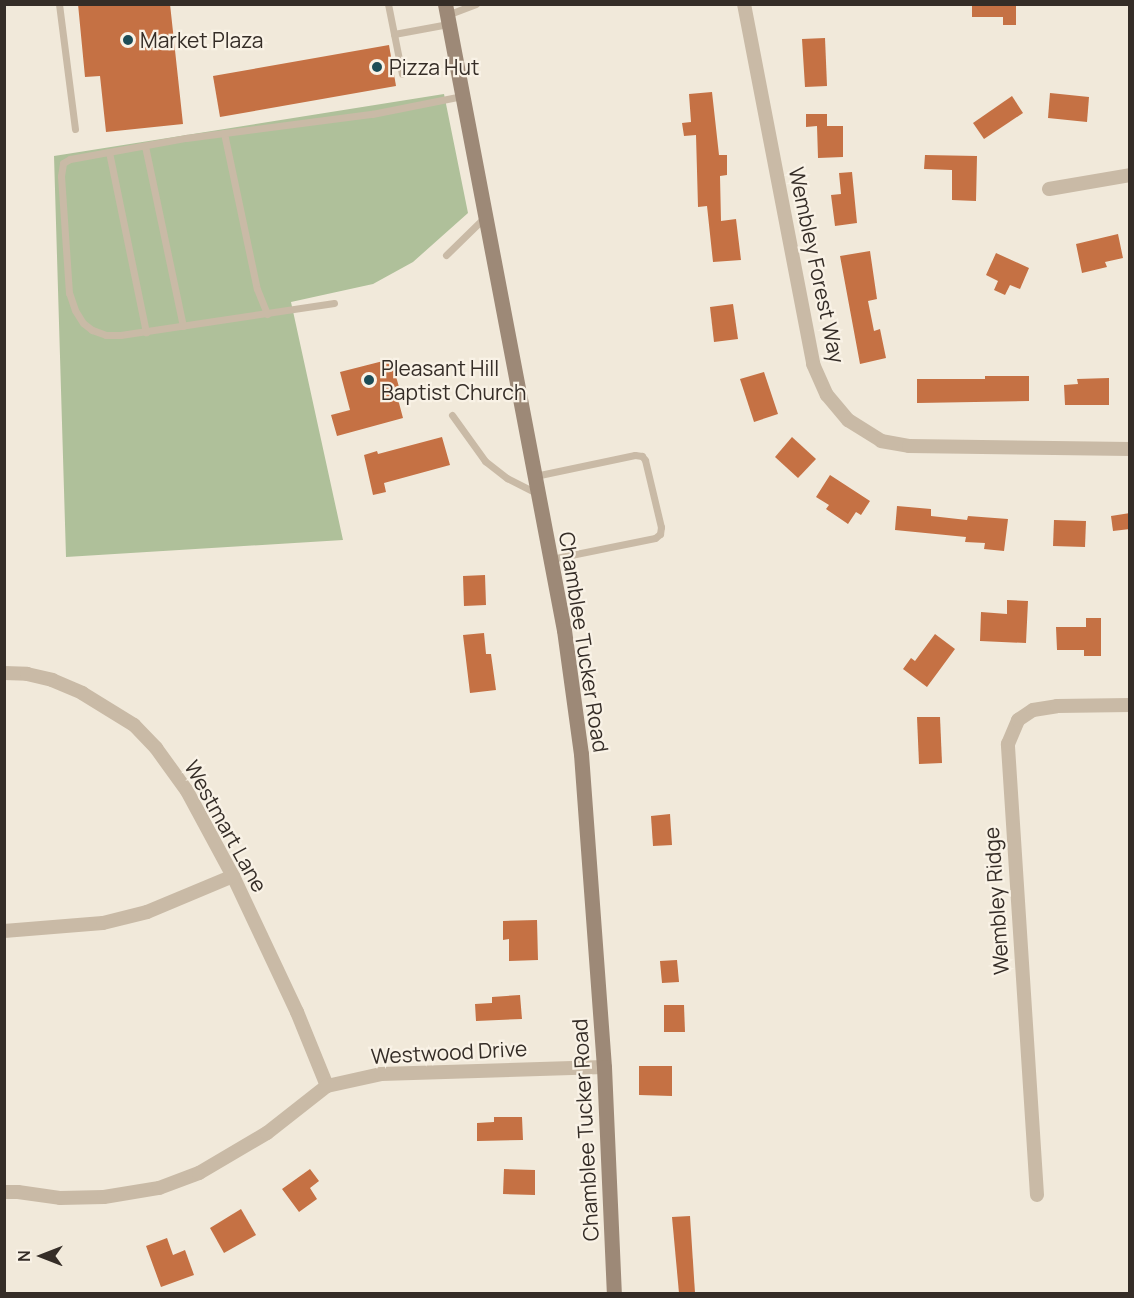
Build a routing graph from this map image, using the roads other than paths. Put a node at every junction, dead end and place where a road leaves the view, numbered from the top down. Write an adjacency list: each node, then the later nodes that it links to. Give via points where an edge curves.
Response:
1 (59, 4): 9 (lane)
2 (388, 4): 6 (lane)
3 (476, 4): 5 (lane)
4 (744, 4): 22 (street, Wembley Forest Way, via 813,364 827,395 848,420 881,441 909,446)
5 (447, 15): 6 (lane); 8 (main road, Chamblee Tucker Road)
6 (394, 34): 7 (lane)
7 (402, 74)
8 (462, 96): 10 (lane, via 372,114); 15 (main road, Chamblee Tucker Road)
9 (75, 129)
10 (224, 133): 11 (lane); 18 (lane)
11 (145, 146): 12 (lane); 19 (lane)
12 (109, 152): 20 (lane); 20 (lane, via 70,159 63,164 69,293 83,323 92,330 106,335)
13 (1130, 175): 14 (street)
14 (1049, 189)
15 (485, 217): 16 (lane); 23 (main road, Chamblee Tucker Road)
16 (446, 255)
17 (334, 303): 18 (lane)
18 (267, 314): 19 (lane)
19 (183, 326): 20 (lane)
20 (146, 332)
21 (452, 415): 24 (lane, via 485,461 507,478)
22 (1130, 449)
23 (535, 476): 24 (main road, Chamblee Tucker Road); 25 (lane, via 642,456 661,527 655,538)
24 (538, 493): 25 (main road, Chamblee Tucker Road)
25 (550, 559): 30 (main road, Chamblee Tucker Road, via 581,754)
26 (4, 673): 28 (street, Westmart Lane, via 52,680 82,693 134,725 188,791)
27 (1130, 705): 33 (street, Wembley Ridge, via 1057,705 1033,710 1018,720 1008,744)
28 (233, 876): 29 (street, via 147,912 103,923); 31 (street, Westmart Lane)
29 (4, 931)
30 (604, 1067): 31 (street, Westwood Drive, via 381,1074); 34 (main road, Chamblee Tucker Road)
31 (327, 1086): 32 (street, Westwood Drive, via 267,1133 199,1173 159,1188 104,1197 60,1198)
32 (4, 1192)
33 (1037, 1195)
34 (614, 1293)

